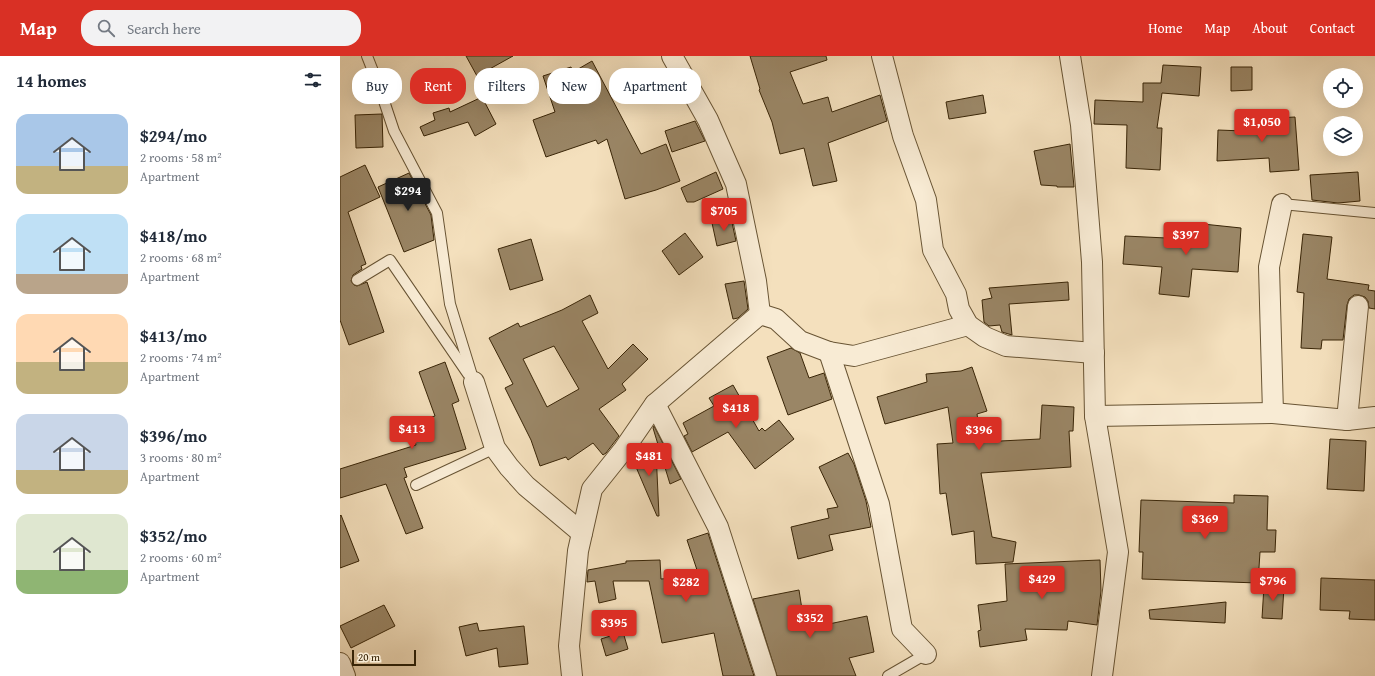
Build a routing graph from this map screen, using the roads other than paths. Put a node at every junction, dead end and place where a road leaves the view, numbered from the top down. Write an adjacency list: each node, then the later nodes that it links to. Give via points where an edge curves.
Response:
1 (367, 56): 13 (lane, via 394,131 437,213 450,304)
2 (672, 56): 9 (street, via 708,120 736,184 756,281)
3 (882, 56): 10 (street, via 902,136 926,200 933,250 956,294 959,309)
4 (1070, 56): 12 (street, via 1081,124 1092,262)
5 (1282, 204): 6 (lane); 15 (street, via 1269,267)
6 (1375, 214)
7 (357, 280): 13 (lane, via 390,260)
8 (1358, 306): 18 (street)
9 (760, 314): 11 (street, via 776,319 800,340); 14 (street)
10 (968, 325): 11 (street, via 854,356); 12 (street, via 985,337 1006,346)
11 (829, 352): 22 (street, via 879,504 902,629)
12 (1094, 353): 16 (street)
13 (474, 382): 19 (street)
14 (655, 404): 21 (street, via 592,489); 26 (street, via 718,527)
15 (1273, 413): 16 (street); 18 (street)
16 (1095, 416): 28 (street, via 1118,552)
17 (1375, 417): 18 (street)
18 (1347, 420)
19 (495, 448): 20 (lane); 21 (street, via 526,486)
20 (416, 486)
21 (582, 533): 25 (street, via 569,646)
22 (926, 654): 27 (lane)
23 (340, 663): 24 (street)
24 (345, 676)
25 (572, 676)
26 (766, 676)
27 (888, 676)
28 (1102, 676)

